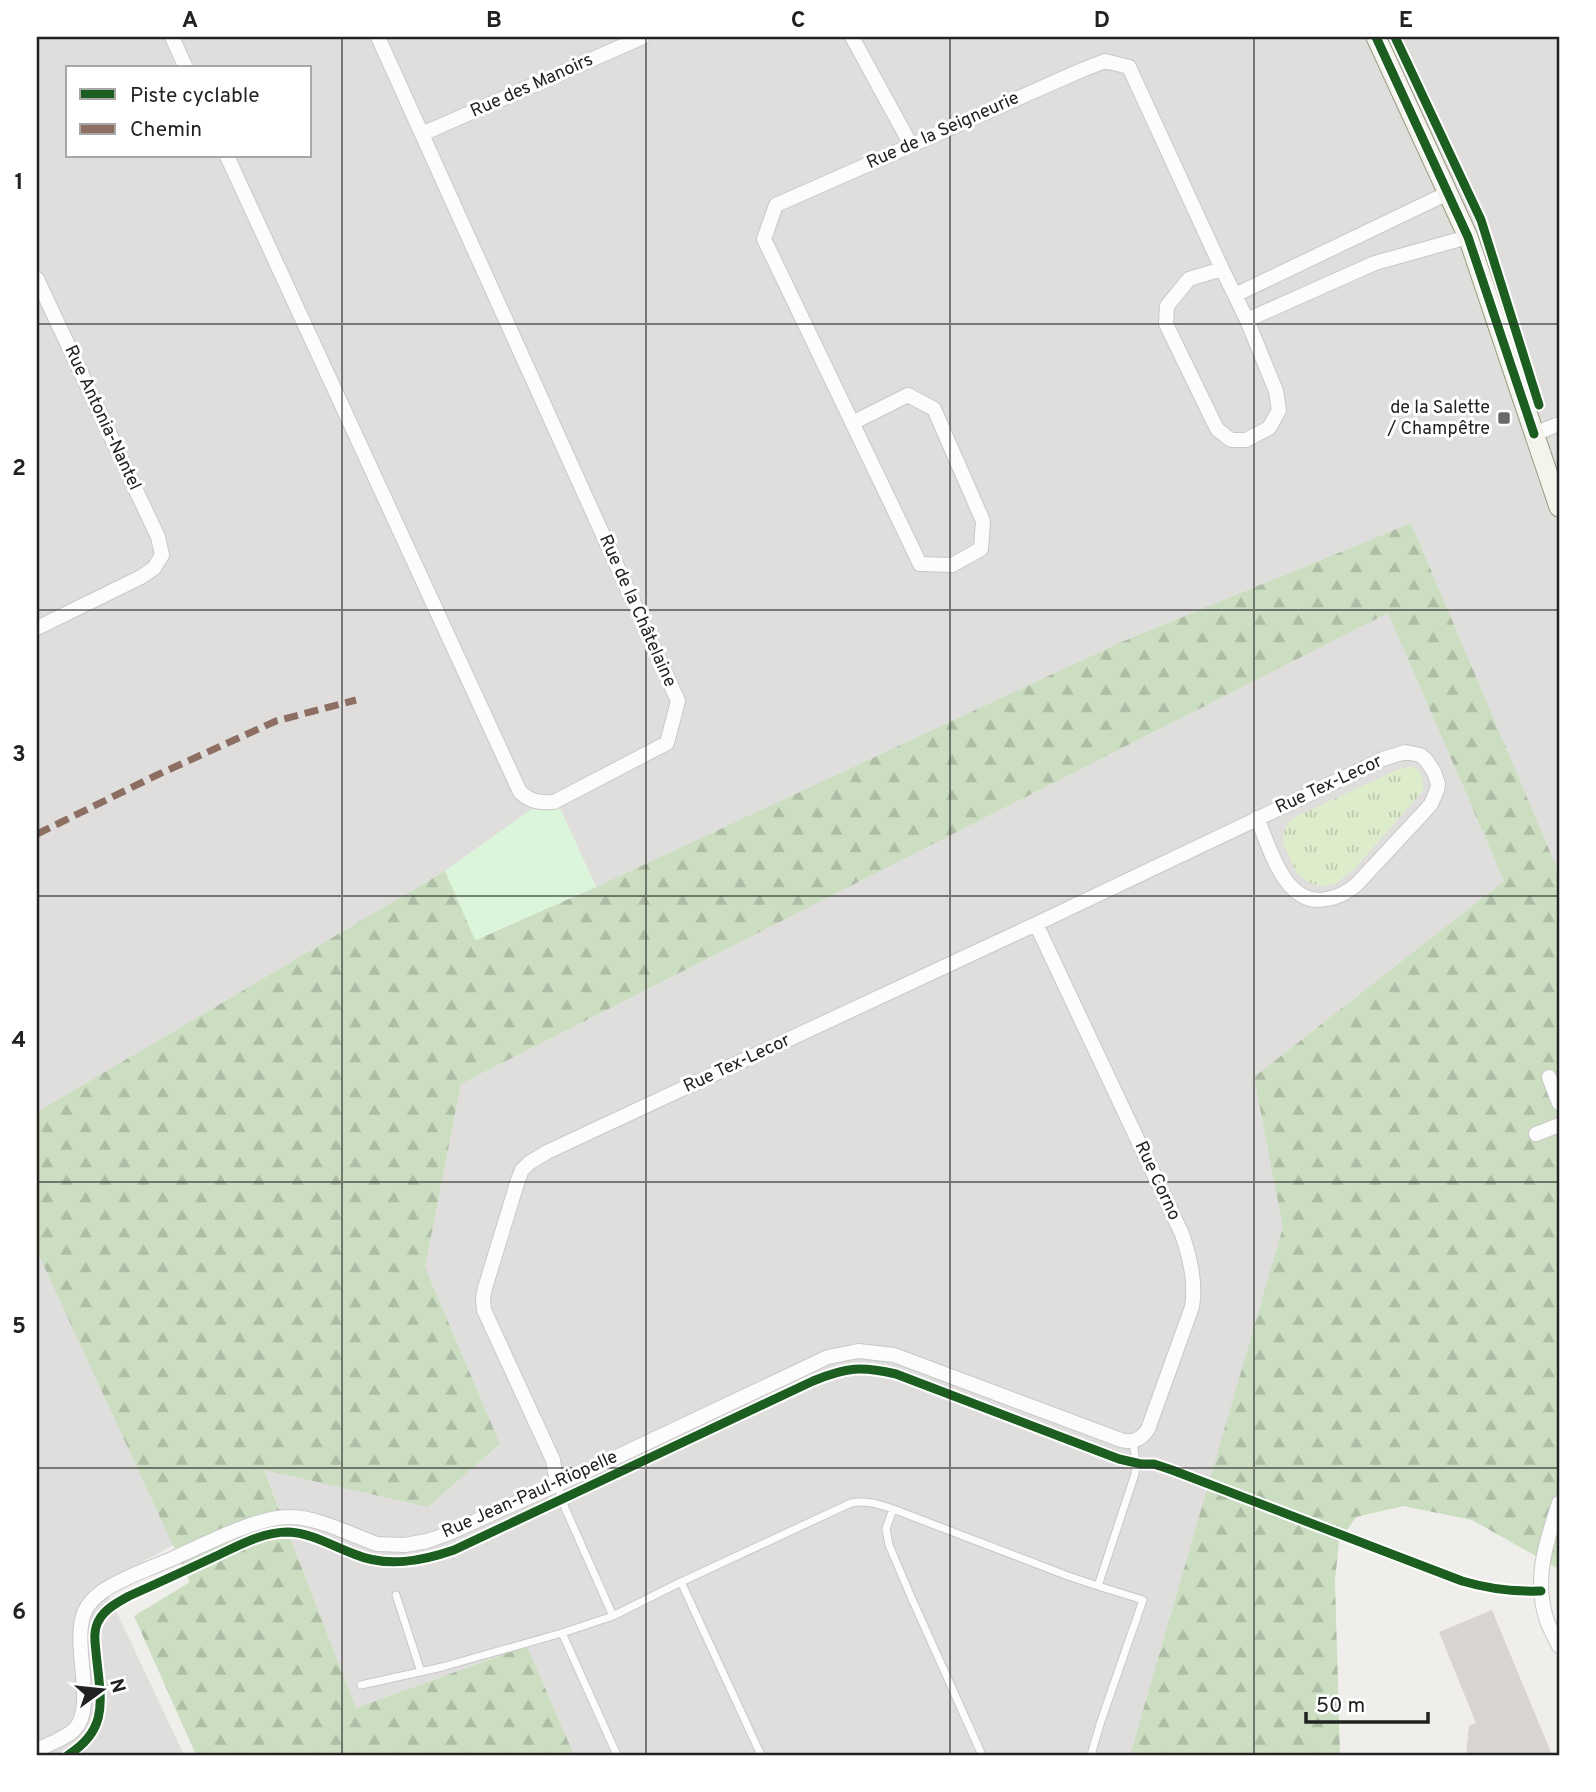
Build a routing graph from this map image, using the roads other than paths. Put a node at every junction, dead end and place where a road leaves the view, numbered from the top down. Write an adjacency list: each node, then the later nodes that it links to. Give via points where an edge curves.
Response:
1 (172, 37): 6 (street)
2 (377, 37): 7 (street, Rue de la Châtelaine)
3 (643, 37): 7 (street, Rue des Manoirs)
4 (852, 37): 8 (street)
5 (1376, 37): 10 (street)
6 (185, 66)
7 (422, 134): 9 (street, Rue de la Châtelaine, via 678,701 667,743 554,802 539,803 520,792)
8 (911, 145): 12 (street, Rue de la Seigneurie, via 1105,61 1129,67); 16 (street, Rue de la Seigneurie, via 776,205 764,239)
9 (228, 158)
10 (1448, 193): 11 (street); 14 (street)
11 (1468, 237): 15 (street, via 1375,263); 18 (street)
12 (1222, 269): 14 (street, Rue de la Seigneurie); 15 (street, Rue de la Seigneurie, via 1189,279 1167,306 1166,324 1217,429 1231,440 1246,439 1269,428 1279,410 1276,391)
13 (37, 279): 20 (street, Rue Antonia-Nantel, via 162,551 151,572)
14 (1235, 295): 15 (street, Rue de la Seigneurie)
15 (1247, 320)
16 (852, 423): 16 (street, Rue de la Seigneurie, via 920,564 952,565 981,549 983,521 934,409 908,395)
17 (1559, 424): 18 (street)
18 (1534, 434): 19 (street)
19 (1559, 507)
20 (37, 628)
21 (1257, 818): 21 (street, Rue Tex-Lecor, via 1398,753 1413,753 1426,760 1438,784 1424,813 1357,884 1325,900 1310,899 1292,888); 22 (street, Rue Tex-Lecor)
22 (1036, 924): 27 (street, Rue Corno, via 1182,1234 1192,1273 1192,1307 1147,1429); 28 (street, Rue Tex-Lecor, via 547,1152 522,1170 485,1288 484,1310 553,1460)
23 (1549, 1077): 24 (street)
24 (1559, 1103)
25 (1559, 1125): 26 (street)
26 (1536, 1133)
27 (1133, 1441): 28 (street, Rue Jean-Paul-Riopelle, via 894,1355 858,1351 815,1362); 32 (lane, via 1135,1474)
28 (557, 1484): 34 (lane); 39 (street, Rue Jean-Paul-Riopelle, via 447,1534 405,1545 377,1544 308,1519 270,1519 120,1581 89,1604 82,1619 84,1704 80,1723 66,1736)
29 (1559, 1503): 36 (street, via 1540,1571 1547,1621)
30 (892, 1509): 31 (lane, via 872,1502 851,1503); 32 (lane); 42 (lane, via 886,1529 889,1545)
31 (681, 1582): 34 (lane); 41 (lane)
32 (1098, 1586): 43 (lane, via 1143,1601)
33 (396, 1595): 37 (lane)
34 (613, 1616): 35 (lane)
35 (562, 1633): 37 (lane); 40 (lane)
36 (1559, 1646)
37 (421, 1672): 38 (lane)
38 (361, 1685)
39 (37, 1750)
40 (617, 1755)
41 (761, 1755)
42 (982, 1755)
43 (1091, 1755)

